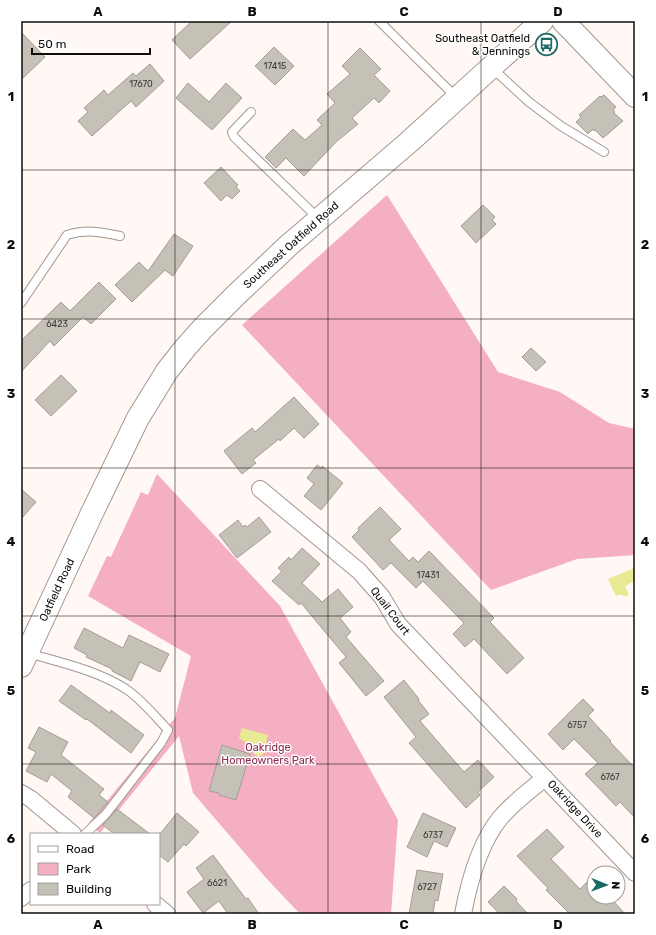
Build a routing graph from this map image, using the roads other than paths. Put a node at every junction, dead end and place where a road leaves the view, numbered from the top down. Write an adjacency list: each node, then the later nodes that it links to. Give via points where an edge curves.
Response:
1 (379, 21): 6 (lane)
2 (542, 21): 4 (main road, Southeast Oatfield Road)
3 (563, 21): 5 (main road)
4 (492, 67): 6 (main road, Southeast Oatfield Road); 8 (lane, via 529,102 561,126)
5 (635, 96)
6 (458, 98): 9 (main road, Southeast Oatfield Road)
7 (251, 112): 9 (lane, via 232,132 234,137)
8 (604, 152)
9 (319, 219): 13 (main road, Southeast Oatfield Road, via 235,296 195,336 167,371 138,418)
10 (120, 236): 11 (lane, via 94,231 68,235)
11 (21, 303)
12 (260, 489): 15 (street, Quail Court, via 359,570 382,597 398,624)
13 (92, 513): 14 (main road, Oatfield Road)
14 (24, 659): 18 (lane, via 95,672 127,690 168,730 161,743 106,814)
15 (545, 778): 19 (street, Oakridge Drive); 24 (street, Oakridge Drive, via 501,817 491,832 471,878)
16 (21, 793): 17 (street, via 31,798)
17 (72, 833)
18 (86, 833)
19 (635, 873)
20 (30, 891): 21 (street)
21 (21, 898)
22 (156, 905): 23 (street)
23 (167, 914)
24 (463, 914)

